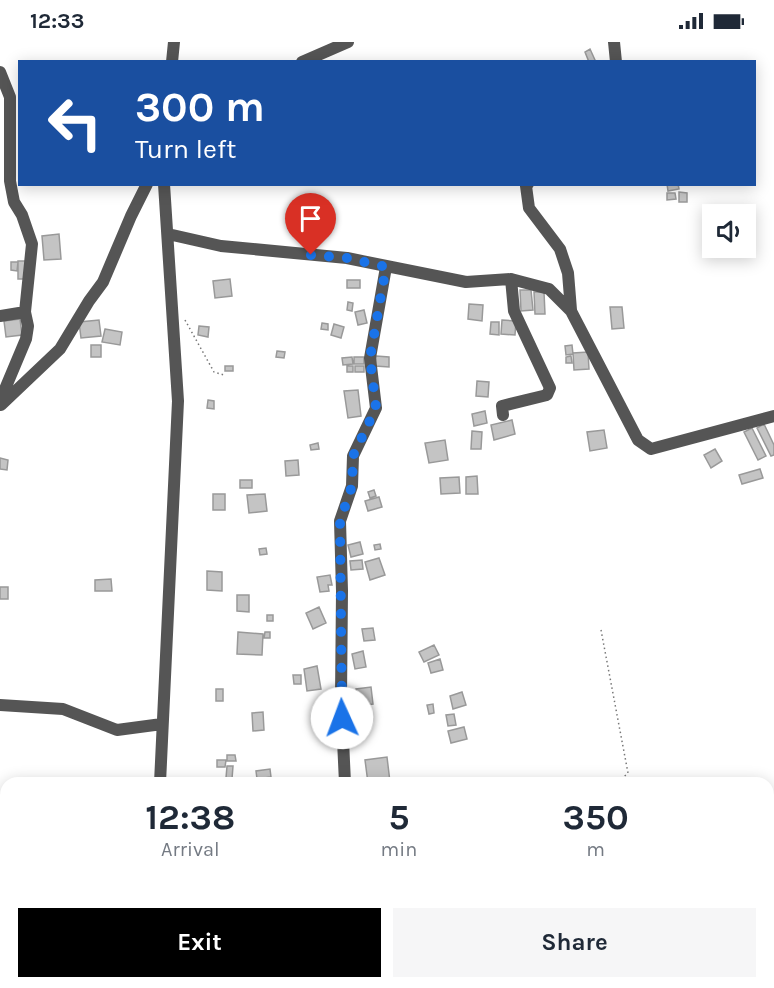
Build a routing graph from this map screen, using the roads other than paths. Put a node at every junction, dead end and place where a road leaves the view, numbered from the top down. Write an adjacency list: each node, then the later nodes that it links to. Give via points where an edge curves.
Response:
1 (174, 42): 4 (street)
2 (348, 42): 5 (street)
3 (614, 42): 6 (street)
4 (172, 60)
5 (307, 60)
6 (616, 60)
7 (0, 72): 15 (street, via 10,97 10,181 14,202 32,244)
8 (146, 186): 18 (street, via 104,282 60,349)
9 (164, 186): 11 (street)
10 (526, 186): 14 (street, via 529,208 560,249 568,273)
11 (168, 234): 12 (street, via 221,246 347,258); 22 (street, via 177,426)
12 (386, 267): 13 (street, via 466,282); 24 (street, via 370,358 376,408 353,456 352,486 340,521)
13 (510, 279): 14 (street, via 549,289); 19 (street, via 514,311 550,388 547,395 502,406)
14 (571, 311): 20 (street, via 644,446 660,448)
15 (25, 312): 16 (street); 17 (street, via 26,339)
16 (0, 316)
17 (0, 401)
18 (0, 405)
19 (504, 415)
20 (774, 416)
21 (0, 705): 22 (street, via 63,709 117,730)
22 (162, 724): 23 (street)
23 (160, 777)
24 (345, 777)

